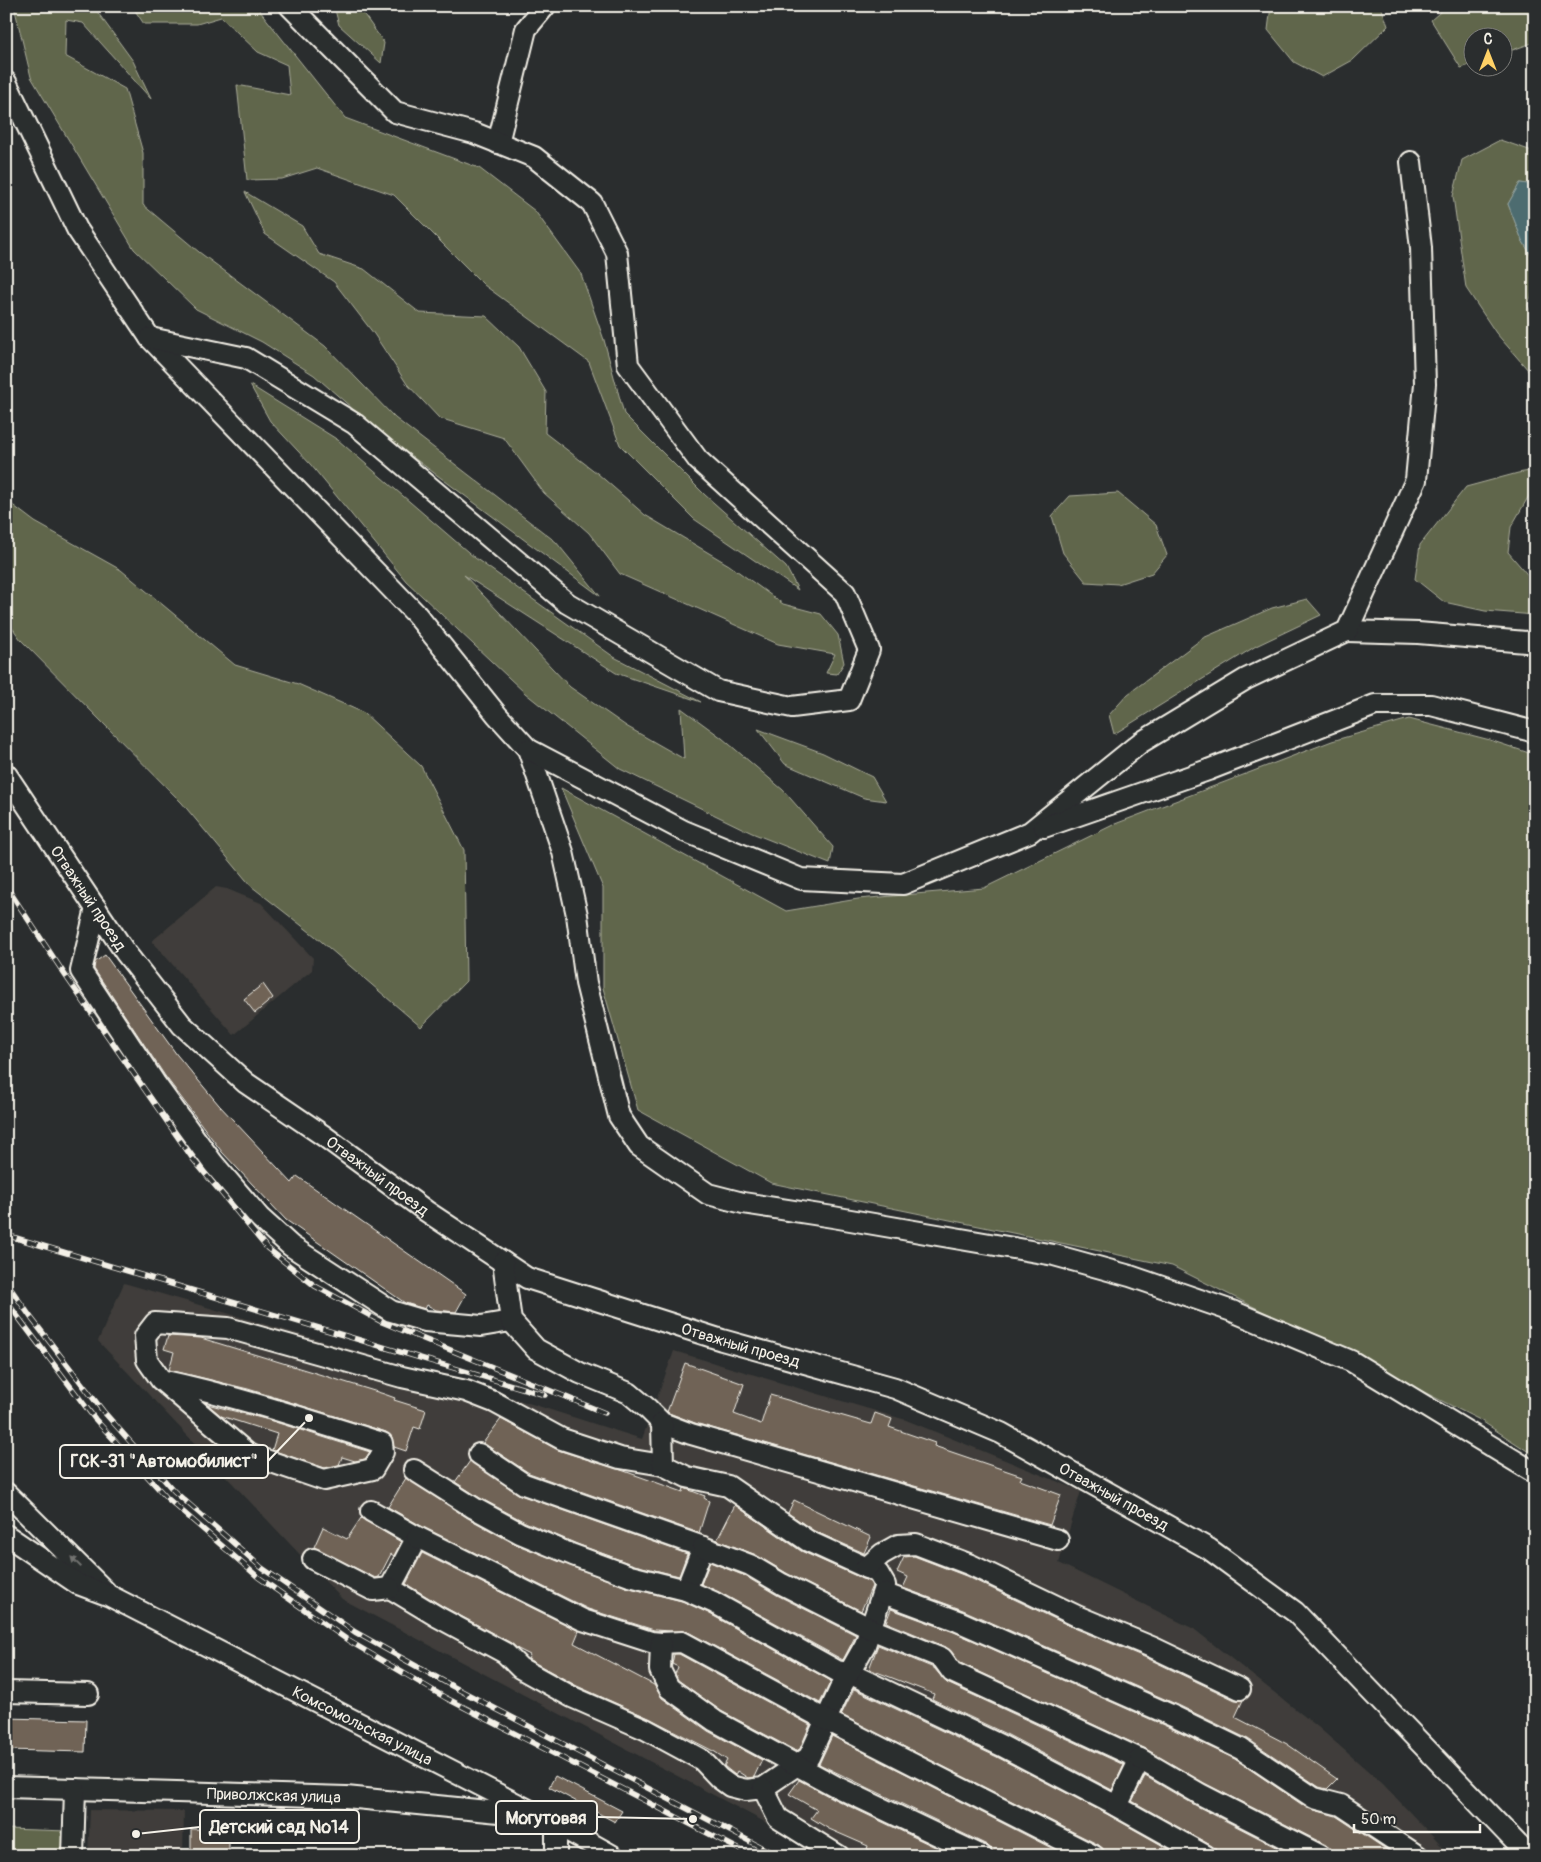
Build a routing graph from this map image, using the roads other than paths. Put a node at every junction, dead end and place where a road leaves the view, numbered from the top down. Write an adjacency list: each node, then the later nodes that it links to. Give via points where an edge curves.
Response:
1 (290, 6): 4 (street, via 395,112 474,133)
2 (545, 6): 4 (street, via 526,29)
3 (6, 82): 6 (street, via 77,229)
4 (498, 143): 6 (street, via 534,157 592,203 617,253 628,365 698,460 845,593 869,650 849,700 792,707 718,691 567,603 356,424 246,358)
5 (1411, 162): 7 (street, via 1421,248 1425,384 1416,480)
6 (150, 338): 10 (street, via 416,614 497,715)
7 (1347, 632): 8 (street); 12 (street, via 1246,679 1140,743)
8 (1535, 641)
9 (1535, 732): 12 (street, via 1431,705 1375,705 1208,770)
10 (528, 748): 12 (street, via 684,831 800,879 903,884); 21 (street, via 563,852 578,915 586,983 620,1116 638,1146 708,1194 743,1203 1054,1255 1232,1310 1352,1361)
11 (6, 774): 13 (street, Отважный проезд)
12 (1030, 832)
13 (96, 908): 14 (street, Отважный проезд, via 182,1026 246,1083); 15 (street, via 81,971 213,1163 260,1218 290,1246 391,1311 424,1321 481,1326)
14 (503, 1262): 15 (street); 57 (street, Отважный проезд, via 527,1278 722,1340 895,1388 1001,1434 1209,1549 1295,1612)
15 (510, 1322): 17 (street, via 536,1349 580,1373 628,1393)
16 (160, 1380): 16 (street, via 248,1454 324,1480 373,1469 383,1452 382,1443 202,1388); 19 (street, via 147,1360 145,1336 155,1323 228,1328 402,1378 466,1392 494,1402 562,1439 620,1458)
17 (662, 1423): 19 (street); 26 (street)
18 (479, 1454): 27 (street, via 524,1484)
19 (664, 1465): 29 (street, via 687,1477 728,1486 808,1541)
20 (414, 1470): 31 (street, via 520,1533 630,1576)
21 (1535, 1473)
22 (6, 1493): 33 (street, one-way to 22)
23 (371, 1511): 25 (street)
24 (6, 1535): 33 (street, via 78,1584)
25 (417, 1537): 30 (street); 35 (street, via 583,1620)
26 (1058, 1540)
27 (703, 1547): 31 (street); 34 (street, via 750,1565)
28 (313, 1559): 30 (street, via 373,1590)
29 (866, 1568): 32 (street, via 878,1573 885,1585); 37 (street, via 898,1546 916,1544 971,1565)
30 (390, 1588): 44 (street, via 504,1653 520,1668 572,1697 645,1729 702,1760 730,1786 746,1790)
31 (686, 1590): 36 (street, via 837,1671)
32 (883, 1593): 34 (street); 56 (street, via 1056,1663 1241,1749 1314,1798 1341,1805)
33 (110, 1596): 47 (street, Комсомольская улица)
34 (871, 1629): 36 (street); 41 (street, via 942,1658 952,1672)
35 (661, 1644): 40 (street, via 682,1642); 42 (street, via 660,1670 670,1688 715,1721)
36 (849, 1673): 40 (street); 46 (street, via 1002,1746)
37 (1240, 1689)
38 (6, 1692): 39 (street)
39 (88, 1694)
40 (826, 1720): 42 (street, via 809,1757); 53 (street)
41 (1140, 1759): 46 (street); 55 (street, via 1200,1794)
42 (799, 1765): 44 (street); 52 (street, via 837,1787)
43 (6, 1786): 45 (street, Приволжская улица)
44 (763, 1788): 51 (street, via 778,1818)
45 (75, 1789): 47 (street, Приволжская улица, via 346,1797); 48 (street)
46 (1117, 1806): 54 (street)
47 (548, 1820): 49 (street); 50 (street, Комсомольская улица)
48 (73, 1856)
49 (556, 1856)
50 (613, 1856)
51 (839, 1856)
52 (982, 1856)
53 (1094, 1856)
54 (1206, 1856)
55 (1321, 1856)
56 (1418, 1856)
57 (1529, 1856)

